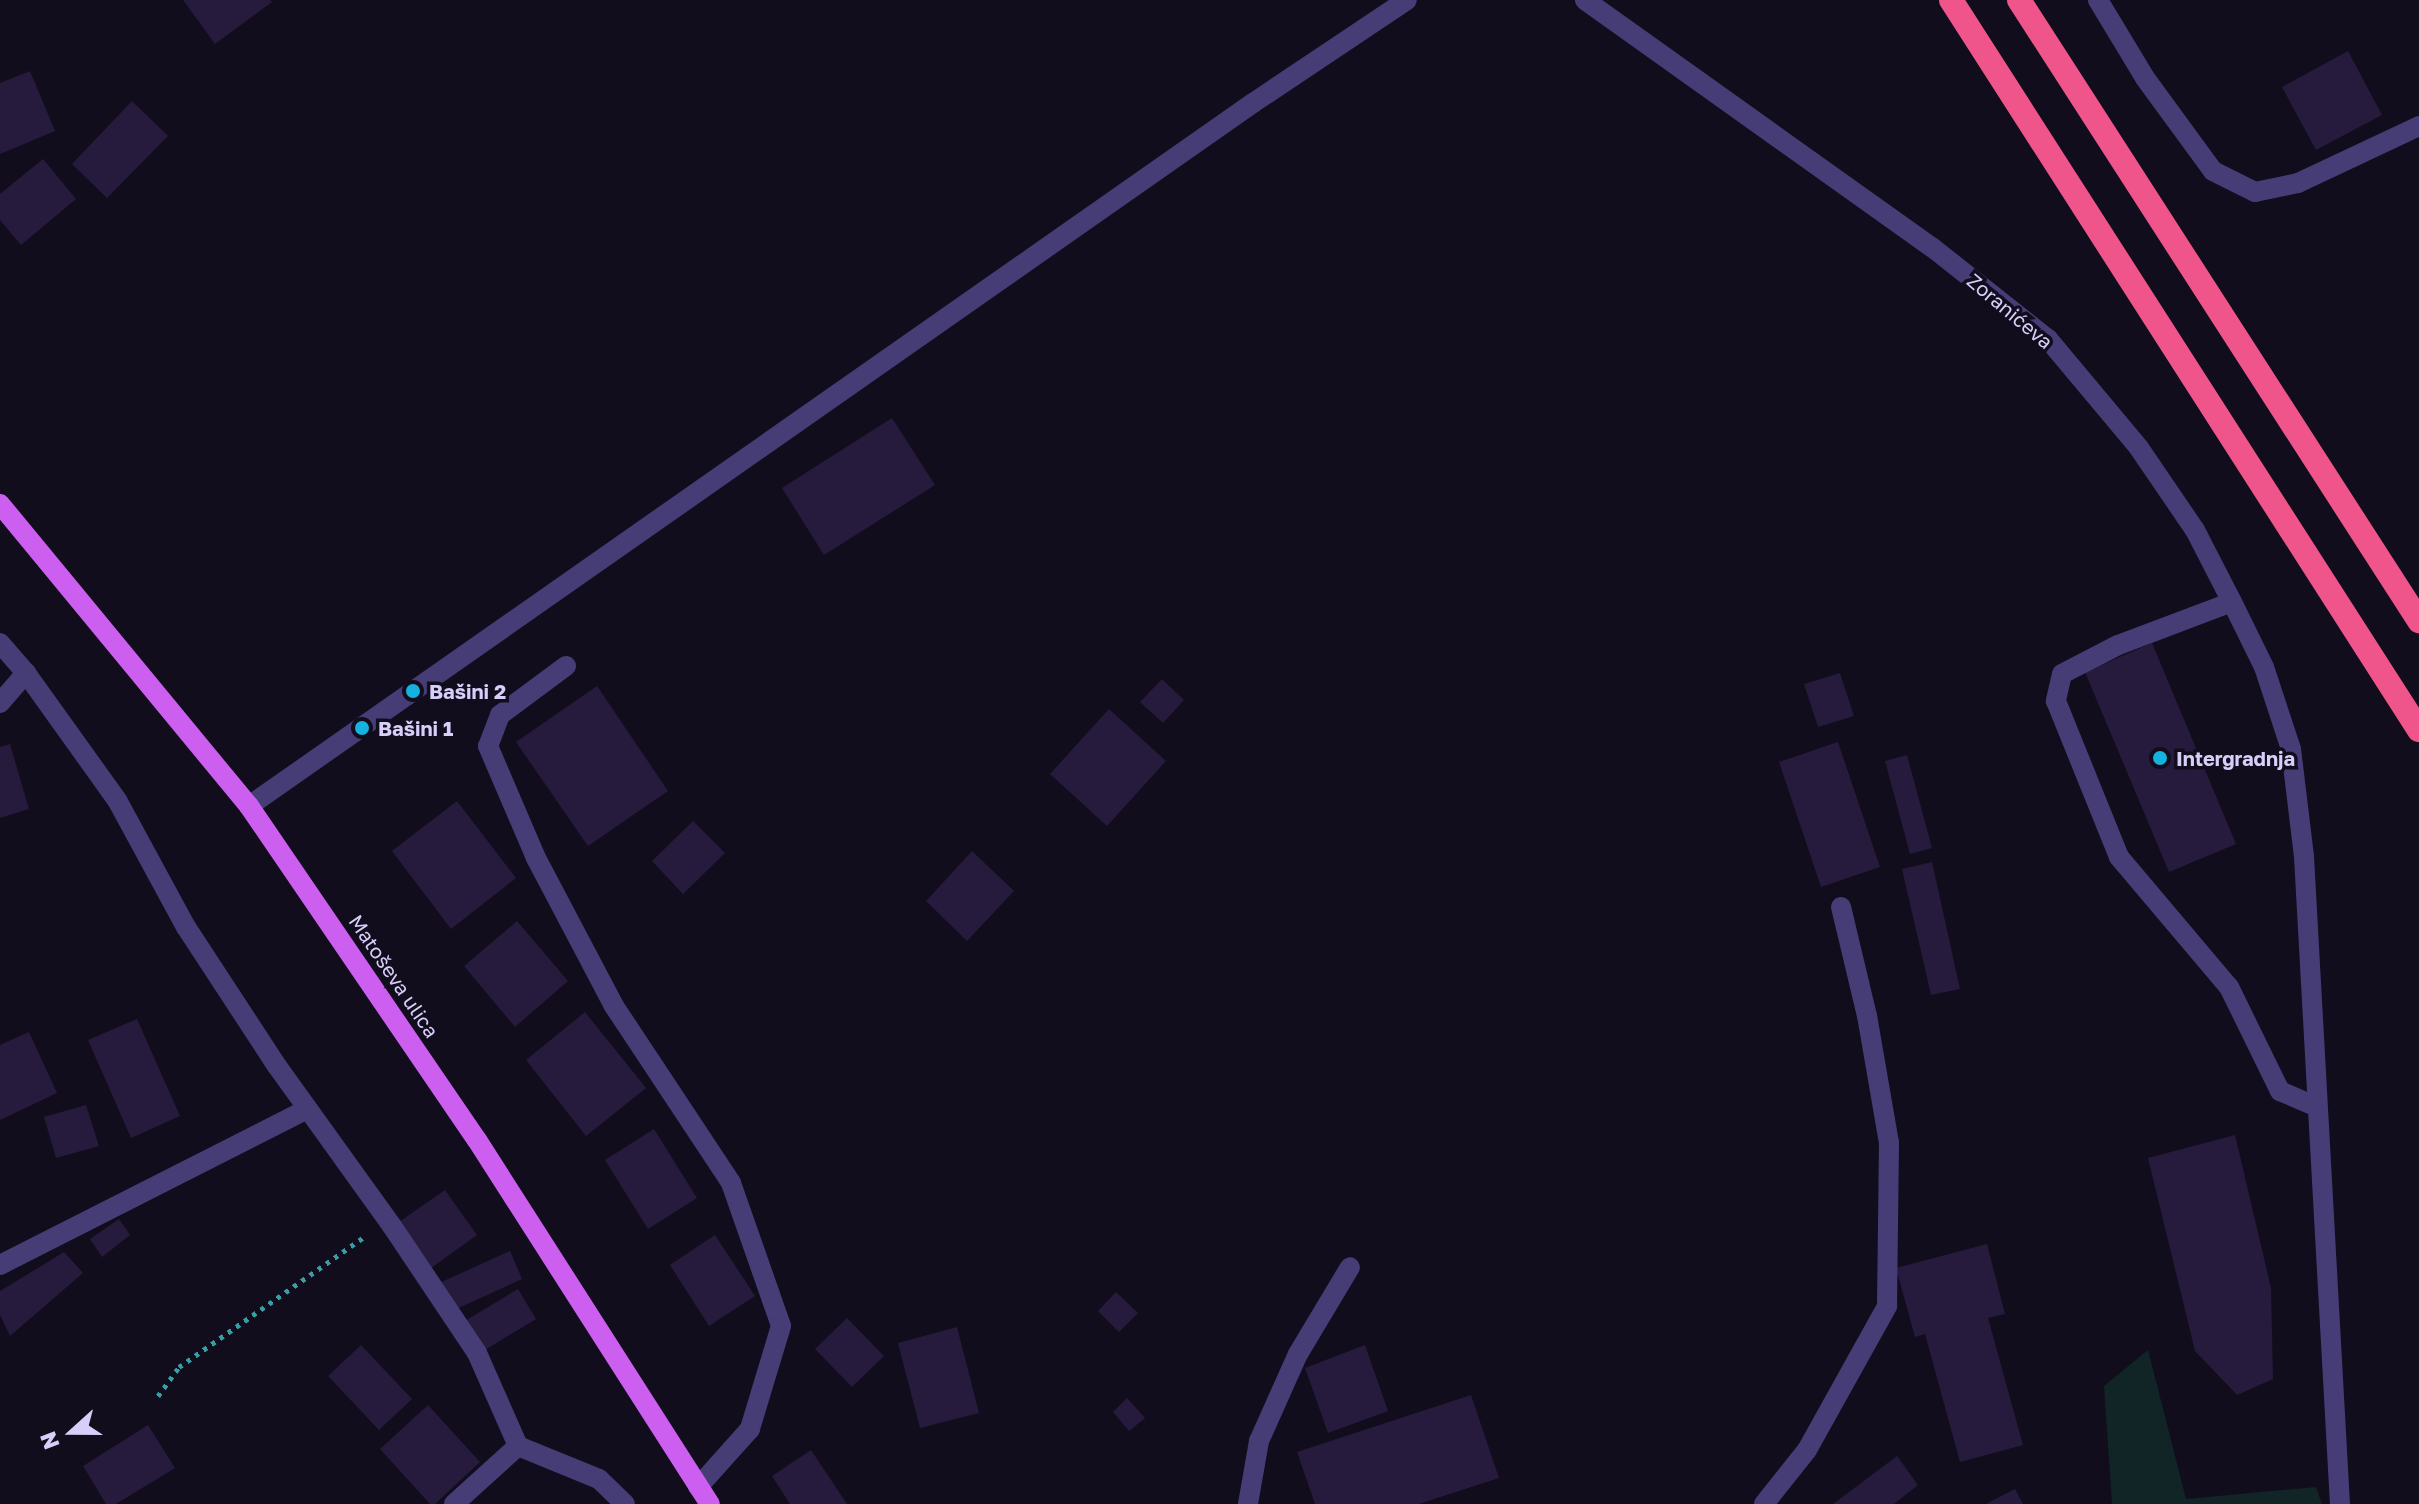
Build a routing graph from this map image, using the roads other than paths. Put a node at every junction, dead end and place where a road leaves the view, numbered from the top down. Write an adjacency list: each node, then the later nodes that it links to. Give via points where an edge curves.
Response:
1 (1407, 0): 15 (street)
2 (1585, 0): 8 (street, Zoranićeva, via 1933,248 2048,339 2139,448 2195,530)
3 (1951, 0): 14 (highway)
4 (2019, 0): 9 (highway)
5 (2098, 0): 6 (street, via 2145,78 2213,171 2255,192 2298,183)
6 (2419, 126)
7 (0, 504): 15 (main road, Matoševa ulica)
8 (2232, 602): 17 (street, Zoranićeva, via 2264,667 2291,749 2304,857); 17 (street, via 2118,645 2062,674 2056,701 2119,857 2229,987 2280,1091)
9 (2419, 621)
10 (0, 643): 12 (street)
11 (566, 666): 22 (street, via 500,715 488,746 536,858 614,1006 731,1183 781,1326 750,1429)
12 (26, 673): 13 (street); 18 (street, via 117,800 186,927)
13 (0, 703)
14 (2419, 730)
15 (249, 806): 22 (main road, Matoševa ulica, via 477,1140)
16 (1841, 907): 26 (street, via 1889,1143 1887,1306 1807,1450)
17 (2317, 1107): 27 (street, Zoranićeva)
18 (308, 1109): 19 (street); 21 (street, via 477,1353)
19 (0, 1265)
20 (1350, 1267): 25 (street, via 1298,1354 1259,1441)
21 (518, 1446): 23 (street); 24 (street, via 599,1479)
22 (704, 1495)
23 (454, 1504)
24 (625, 1504)
25 (1248, 1504)
26 (1764, 1504)
27 (2340, 1504)

